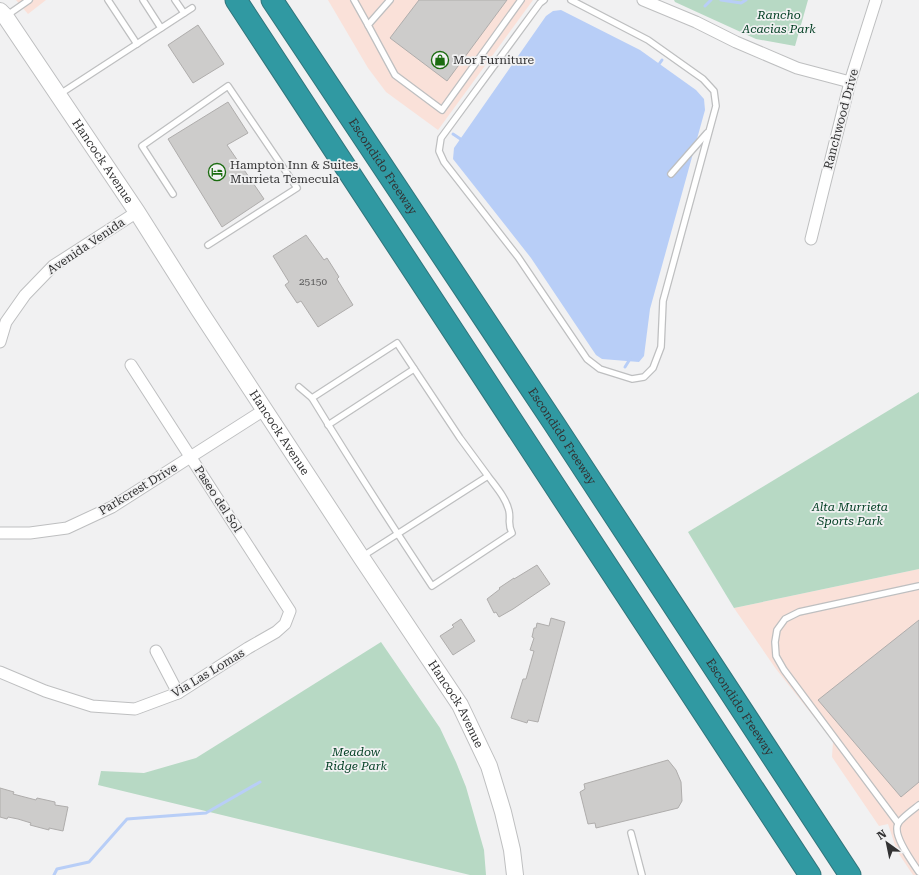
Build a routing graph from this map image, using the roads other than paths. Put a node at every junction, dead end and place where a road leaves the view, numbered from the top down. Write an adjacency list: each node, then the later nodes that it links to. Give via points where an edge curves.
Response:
1 (29, 0): 17 (lane)
2 (108, 0): 20 (lane)
3 (143, 0): 19 (lane)
4 (176, 0): 16 (lane)
5 (236, 0): 52 (highway)
6 (272, 0): 53 (highway, Escondido Freeway)
7 (354, 0): 18 (lane)
8 (390, 0): 18 (lane)
9 (521, 0): 18 (lane, via 442,110 395,75)
10 (544, 0): 23 (lane, via 442,138 439,151 444,162 518,257 587,359 600,369 632,379 644,377 653,368 661,347 663,301)
11 (571, 0): 14 (lane)
12 (876, 0): 21 (street, Ranchwood Drive)
13 (647, 1): 21 (street, via 797,68)
14 (583, 3): 23 (lane, via 648,40 703,79 714,91 716,106)
15 (192, 8): 16 (lane)
16 (184, 13): 19 (lane)
17 (2, 14): 22 (main road, Hancock Avenue)
18 (368, 25)
19 (161, 28): 20 (lane)
20 (137, 44): 22 (lane)
21 (850, 82): 27 (street, Ranchwood Drive)
22 (58, 95): 26 (main road, Hancock Avenue)
23 (709, 132): 24 (lane)
24 (671, 174)
25 (173, 194): 28 (lane, via 142,146 228,86 297,188)
26 (137, 212): 29 (street, Avenida Venida, via 53,266 25,295 6,322); 34 (main road, Hancock Avenue)
27 (811, 239)
28 (208, 245)
29 (0, 342)
30 (132, 364): 36 (street, Paseo del Sol)
31 (414, 368): 33 (lane, via 397,342); 35 (lane); 37 (lane)
32 (299, 387): 33 (lane)
33 (312, 398): 35 (lane)
34 (264, 410): 36 (street, Parkcrest Drive); 40 (main road, Hancock Avenue)
35 (328, 425): 39 (lane)
36 (191, 457): 38 (street, Parkcrest Drive, via 112,507 67,528 30,533); 42 (street, Paseo del Sol, via 290,611 285,624)
37 (488, 476): 39 (lane); 39 (lane, via 506,501 508,525 512,533 432,586)
38 (0, 533)
39 (398, 534): 40 (lane)
40 (361, 557): 50 (main road, Hancock Avenue, via 460,705 483,752 503,812)
41 (919, 586): 47 (lane, via 799,612 785,619 777,630 775,642 776,656 784,670)
42 (276, 632): 45 (street, Via Las Lomas)
43 (156, 650): 45 (street)
44 (0, 672): 45 (street, Via Las Lomas, via 92,706 135,709)
45 (178, 694)
46 (919, 805): 47 (lane)
47 (898, 823): 49 (lane, via 898,837)
48 (631, 833): 51 (lane)
49 (919, 872)
50 (515, 875)
51 (642, 875)
52 (810, 875)
53 (850, 875)

